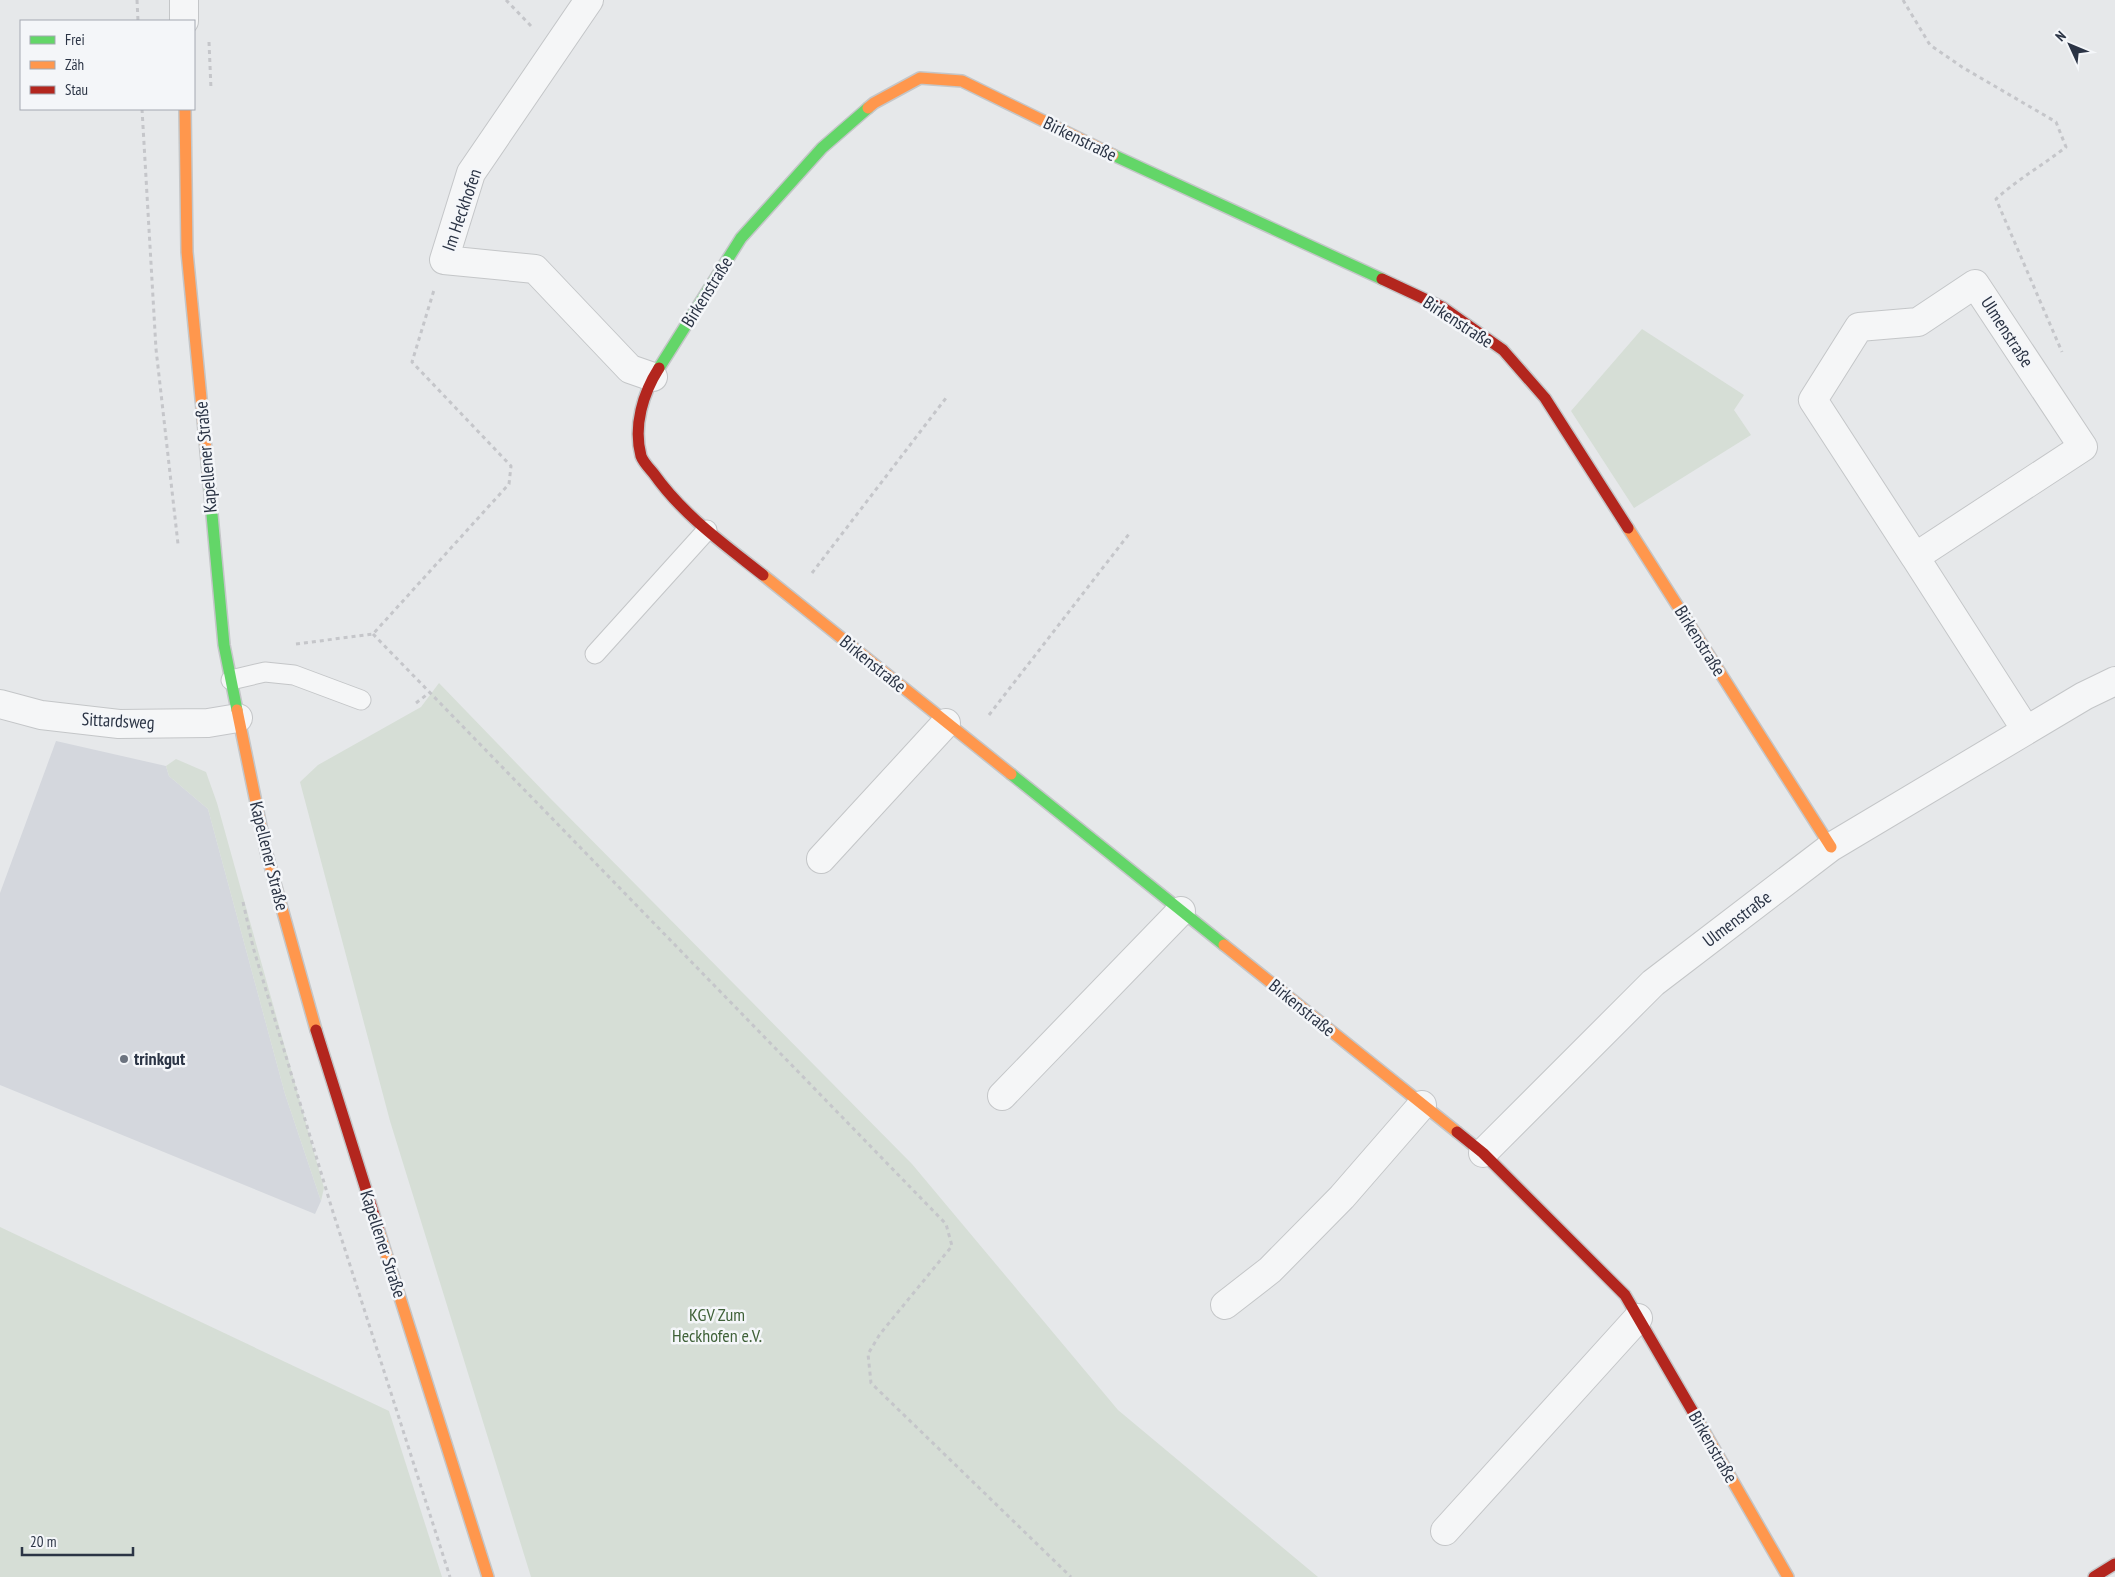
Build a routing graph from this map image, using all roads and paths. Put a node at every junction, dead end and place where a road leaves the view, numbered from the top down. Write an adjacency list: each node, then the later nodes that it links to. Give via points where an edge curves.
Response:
1 (137, 0): 5 (path)
2 (184, 0): 6 (street)
3 (589, 0): 10 (street, Im Heckhofen, via 471,173)
4 (1903, 0): 11 (path, via 1930,45 2056,122 2066,147 2043,166 2016,181 1996,199)
5 (138, 20)
6 (184, 20)
7 (209, 39): 8 (path)
8 (211, 98)
9 (185, 110): 21 (street, Kapellener Straße, via 187,252 222,626)
10 (444, 260): 12 (street, Im Heckhofen, via 535,269 630,369); 18 (path, via 412,362 510,466 509,484)
11 (2063, 353)
12 (653, 377): 14 (street, Birkenstraße, via 638,418 641,457 670,497); 31 (street, Birkenstraße, via 742,238 822,148 874,103 920,78 962,81 1094,146 1442,307 1503,350 1546,398)
13 (946, 398): 17 (path)
14 (707, 530): 17 (street, Birkenstraße); 20 (lane)
15 (1130, 534): 30 (path)
16 (1915, 557): 16 (street, Ulmenstraße, via 2083,447 1975,284 1918,322 1859,328 1813,400); 29 (street, Ulmenstraße)
17 (792, 600): 28 (street, Birkenstraße)
18 (373, 634): 19 (path); 23 (path)
19 (289, 646)
20 (595, 654)
21 (231, 680): 24 (lane, via 265,672 294,675); 27 (street, Kapellener Straße)
22 (2115, 681): 29 (street, Ulmenstraße)
23 (429, 693): 25 (path); 42 (path, via 946,1224 952,1246 880,1334 868,1354 871,1382)
24 (361, 700)
25 (416, 703)
26 (0, 704): 27 (street, Sittardsweg, via 41,715 119,724 208,723)
27 (238, 718): 41 (street, Kapellener Straße, via 266,851 307,1002)
28 (946, 722): 30 (street, Birkenstraße); 32 (street)
29 (2026, 730): 31 (street, Ulmenstraße)
30 (969, 741): 33 (street, Birkenstraße)
31 (1831, 847): 36 (street, Ulmenstraße, via 1653,983)
32 (821, 859)
33 (1181, 911): 34 (street); 35 (street, Birkenstraße)
34 (1002, 1096)
35 (1422, 1105): 36 (street, Birkenstraße); 37 (street, via 1336,1204 1270,1270)
36 (1484, 1153): 38 (street, Birkenstraße, via 1625,1295)
37 (1225, 1305)
38 (1638, 1318): 39 (street); 43 (street, Birkenstraße)
39 (1445, 1531)
40 (2115, 1564): 44 (street)
41 (488, 1577)
42 (1071, 1577)
43 (1788, 1577)
44 (2094, 1577)

